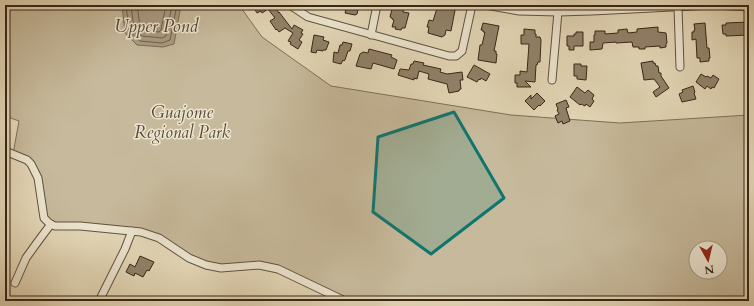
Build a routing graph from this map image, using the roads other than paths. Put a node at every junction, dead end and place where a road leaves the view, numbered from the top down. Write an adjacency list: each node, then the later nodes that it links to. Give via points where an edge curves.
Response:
1 (290, 5): 9 (street, via 308,17)
2 (377, 5): 9 (street)
3 (472, 5): 9 (street, via 462,51 456,56)
4 (486, 5): 8 (street, via 519,11)
5 (713, 5): 6 (street); 7 (street)
6 (678, 7): 8 (street); 10 (street)
7 (749, 7)
8 (558, 12): 11 (street)
9 (371, 34)
10 (680, 67)
11 (552, 80)
12 (5, 151): 13 (street, via 31,164 38,178 44,218)
13 (51, 224): 14 (street); 15 (street, via 26,258)
14 (132, 231): 16 (street); 17 (street, via 159,238 189,258 206,265 222,268 259,265 278,270)
15 (15, 283)
16 (99, 301)
17 (345, 301)

